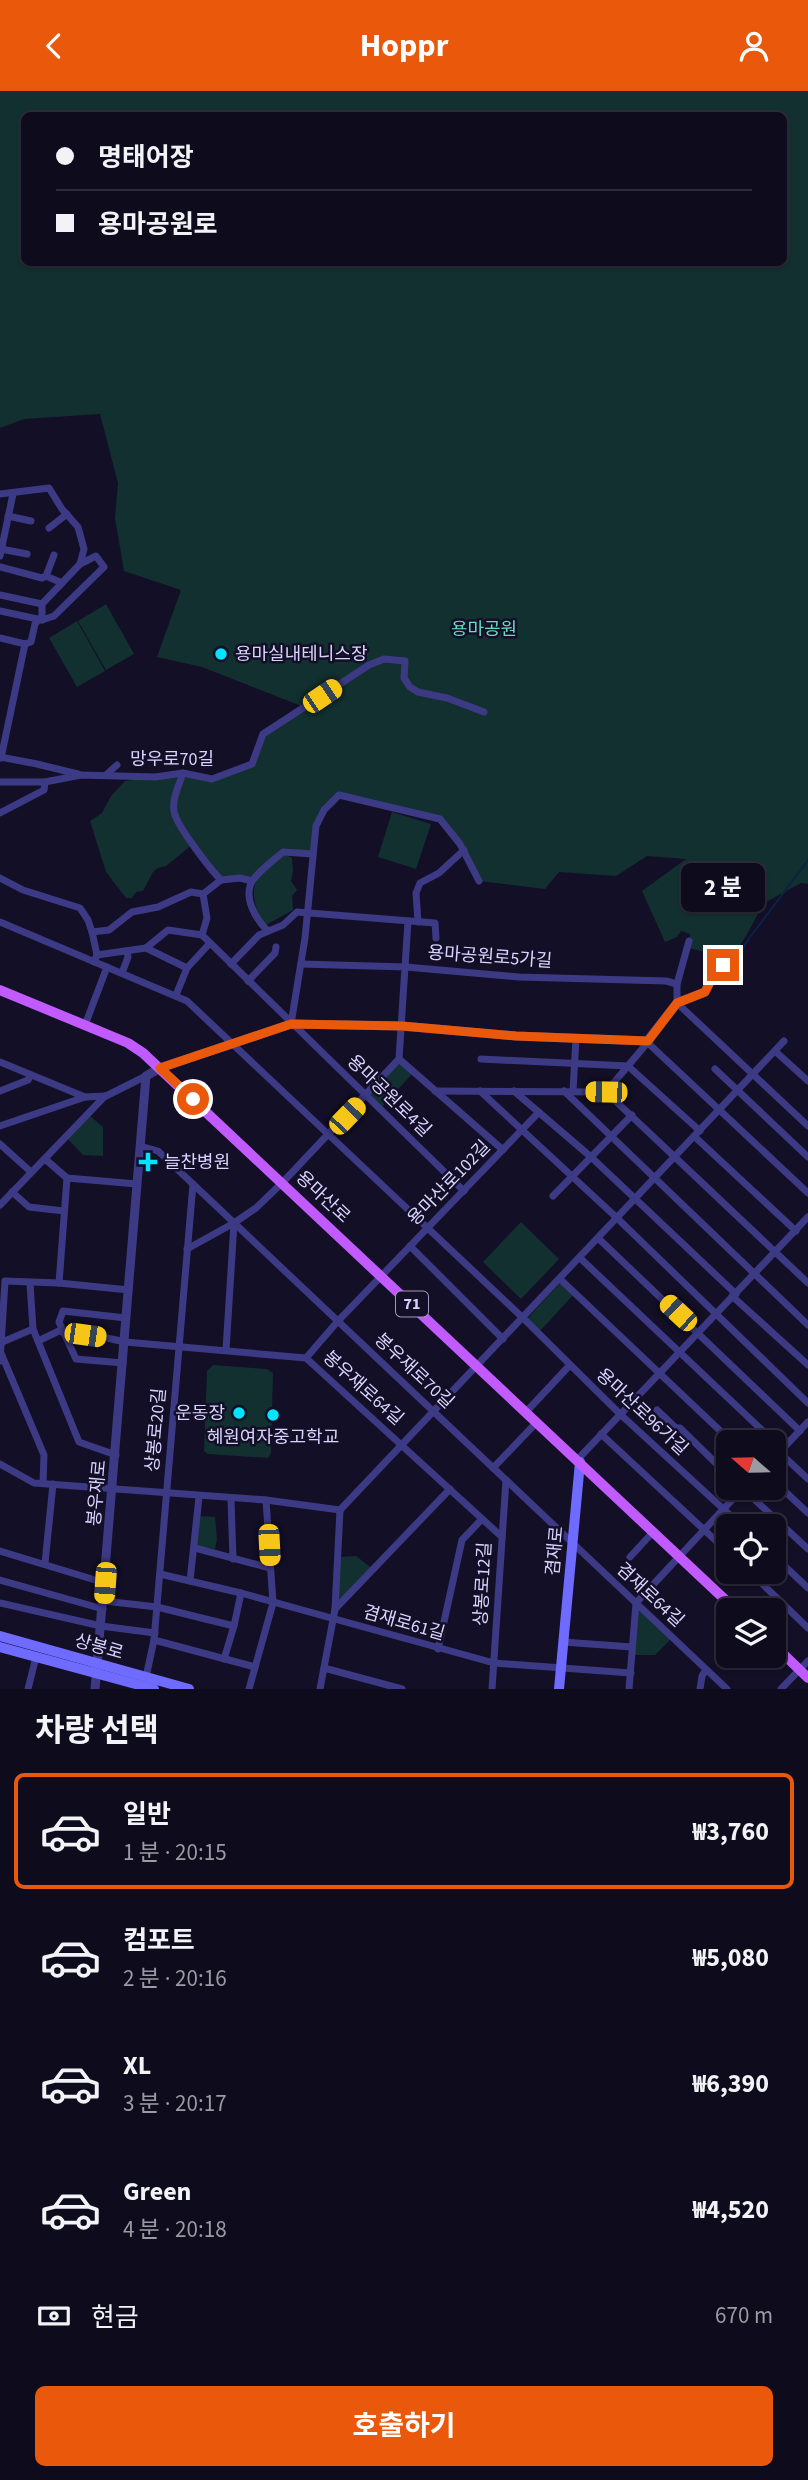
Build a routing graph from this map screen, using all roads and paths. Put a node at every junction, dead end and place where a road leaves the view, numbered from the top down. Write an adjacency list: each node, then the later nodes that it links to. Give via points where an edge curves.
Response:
1 (13, 494): 2 (street); 3 (street, via 49,488); 4 (street)
2 (0, 495)
3 (67, 514): 6 (street); 10 (street, via 78,527 84,549)
4 (8, 516): 5 (street); 7 (street)
5 (31, 521)
6 (49, 528)
7 (1, 548): 8 (street)
8 (27, 554)
9 (54, 555): 12 (street)
10 (80, 563): 13 (street); 17 (street, via 96,556 104,566 54,616)
11 (0, 567): 12 (street)
12 (46, 576): 13 (street)
13 (62, 583): 15 (street)
14 (0, 595): 15 (street)
15 (41, 604): 17 (street)
16 (0, 611): 17 (street)
17 (40, 619): 19 (street, via 31,642)
18 (0, 638): 19 (street)
19 (25, 644): 21 (street)
20 (484, 712): 23 (street, 망우로70길, via 418,692 404,678 405,661 384,659 263,734 252,764 212,779)
21 (1, 757): 24 (street)
22 (117, 765): 25 (street)
23 (183, 773): 25 (street, 망우로70길); 32 (street, via 174,813)
24 (81, 775): 25 (street, 망우로70길); 27 (street, 망우로70길)
25 (107, 775)
26 (0, 782): 27 (street, 망우로70길)
27 (45, 782): 28 (street, via 44,790)
28 (0, 813)
29 (464, 850): 30 (street, via 440,819 339,795 316,826); 34 (street); 39 (street, via 420,883)
30 (313, 854): 33 (street, via 283,852); 36 (street)
31 (0, 878): 40 (street, via 79,908)
32 (221, 880): 33 (street); 35 (street)
33 (252, 881): 41 (street, via 255,915)
34 (479, 881)
35 (203, 894): 40 (street, via 191,892 158,907 132,912 109,930); 42 (street, via 207,918)
36 (308, 914): 37 (street); 41 (street, via 296,912); 51 (street)
37 (408, 921): 39 (street); 54 (street)
38 (0, 922): 49 (street, 용마산로96가길)
39 (418, 922): 43 (street, via 436,923)
40 (92, 932): 49 (street)
41 (268, 932): 50 (street, via 259,935)
42 (202, 935): 45 (street, 용마공원로4길); 47 (street, via 168,930)
43 (436, 938)
44 (689, 941): 58 (street)
45 (210, 943): 50 (street, 용마공원로4길); 55 (street)
46 (276, 947): 57 (street)
47 (146, 948): 48 (street); 55 (street)
48 (127, 951): 49 (street); 56 (street)
49 (95, 959): 53 (street, 용마산로96가길)
50 (231, 964): 57 (street, 용마공원로4길)
51 (302, 964): 54 (street, 용마공원로5가길); 62 (street)
52 (723, 965): 61 (street, via 705,992)
53 (107, 967): 56 (street, 용마산로96가길); 63 (street)
54 (405, 967): 58 (street, 용마공원로5가길); 64 (street)
55 (187, 968): 60 (street)
56 (122, 973): 60 (street, 용마산로96가길)
57 (248, 981): 62 (street, 용마공원로4길)
58 (677, 984): 61 (street)
59 (0, 990): 63 (main road, 용마산로 / 71)
60 (177, 995): 68 (street, 용마산로96가길)
61 (677, 1003): 67 (street); 77 (street)
62 (291, 1024): 64 (street); 68 (street); 89 (street, 용마공원로4길)
63 (85, 1025): 75 (main road, 용마산로 / 71, via 128,1043)
64 (402, 1026): 65 (street); 70 (street)
65 (576, 1038): 67 (street); 73 (street)
66 (784, 1041): 69 (street)
67 (648, 1042): 74 (street); 91 (street)
68 (233, 1043): 75 (street); 98 (street, 용마산로96가길)
69 (775, 1051): 77 (street); 80 (street)
70 (399, 1059): 82 (street); 89 (street)
71 (481, 1059): 73 (street)
72 (0, 1062): 78 (street)
73 (575, 1063): 74 (street); 85 (street)
74 (628, 1066): 87 (street); 97 (street)
75 (160, 1068): 79 (street); 111 (main road, 용마산로 / 71)
76 (715, 1069): 86 (street)
77 (752, 1073): 86 (street); 94 (street)
78 (31, 1075): 81 (street); 90 (street)
79 (146, 1076): 88 (street); 101 (street, 봉우재로)
80 (808, 1081)
81 (0, 1091)
82 (435, 1091): 83 (street); 102 (street)
83 (480, 1091): 84 (street); 96 (street)
84 (514, 1091): 85 (street); 92 (street)
85 (569, 1091): 87 (street); 99 (street)
86 (737, 1091): 91 (street); 105 (street)
87 (606, 1092): 93 (street)
88 (106, 1096): 90 (street); 106 (street)
89 (365, 1096): 98 (street); 114 (street, 용마공원로4길)
90 (85, 1097): 95 (street)
91 (721, 1109): 97 (street); 116 (street)
92 (539, 1112): 96 (street, 용마산로102길); 104 (street)
93 (632, 1115): 99 (street); 103 (street)
94 (808, 1125)
95 (0, 1126)
96 (522, 1130): 102 (street, 용마산로102길); 108 (street)
97 (697, 1134): 103 (street); 125 (street)
98 (328, 1135): 111 (street); 124 (street, 용마산로96가길)
99 (610, 1137): 104 (street); 110 (street)
100 (0, 1144): 107 (street)
101 (140, 1146): 112 (street, 봉우재로); 113 (street, 봉우재로70길, via 158,1150)
102 (503, 1150): 114 (street, 용마산로102길)
103 (675, 1156): 110 (street); 129 (street)
104 (591, 1157): 108 (street); 118 (street)
105 (808, 1157)
106 (45, 1159): 107 (street); 109 (street)
107 (31, 1172): 115 (street)
108 (571, 1177): 117 (street); 122 (street)
109 (67, 1178): 112 (street); 120 (street)
110 (655, 1178): 118 (street); 131 (street)
111 (283, 1182): 123 (street); 132 (main road, 용마산로 / 71)
112 (137, 1184): 138 (street, 봉우재로)
113 (193, 1184): 123 (street, 봉우재로70길); 128 (street, 상봉로20길)
114 (464, 1191): 124 (street, 용마산로102길)
115 (12, 1192): 119 (street); 120 (street, via 29,1207)
116 (808, 1193)
117 (553, 1196)
118 (635, 1199): 122 (street); 139 (street)
119 (0, 1205)
120 (64, 1211): 136 (street)
121 (808, 1217): 125 (street)
122 (617, 1218): 126 (street); 140 (street)
123 (234, 1223): 128 (street); 144 (street, 봉우재로70길); 154 (street)
124 (427, 1229): 127 (street, 용마산로102길); 143 (street, 용마산로96가길)
125 (796, 1231): 129 (street)
126 (598, 1238): 130 (street); 148 (street)
127 (410, 1246): 132 (street, 용마산로102길); 149 (street)
128 (187, 1248): 153 (street, 상봉로20길)
129 (775, 1252): 131 (street); 137 (street)
130 (580, 1258): 134 (street); 156 (street)
131 (754, 1273): 139 (street); 145 (street)
132 (381, 1275): 144 (street, 용마산로102길); 160 (main road, 용마산로 / 71)
133 (2, 1279): 135 (street); 141 (street)
134 (560, 1279): 143 (street); 163 (street)
135 (30, 1283): 136 (street); 146 (street)
136 (59, 1283): 138 (street)
137 (808, 1283)
138 (129, 1290): 142 (street, 봉우재로)
139 (734, 1294): 140 (street); 162 (street)
140 (715, 1314): 148 (street); 164 (street)
141 (1, 1317): 152 (street)
142 (127, 1318): 147 (street, via 63,1311); 151 (street, 봉우재로)
143 (523, 1318): 149 (street); 161 (street, 용마산로96가길)
144 (338, 1321): 157 (street, 용마산로102길); 166 (street, 봉우재로70길)
145 (808, 1325)
146 (33, 1329): 150 (street); 152 (street)
147 (62, 1331): 150 (street); 151 (street, 봉우재로64길); 159 (street, via 76,1359)
148 (698, 1332): 156 (street); 173 (street)
149 (503, 1339): 160 (street)
150 (38, 1341): 177 (street, via 79,1442)
151 (125, 1342): 153 (street, 봉우재로64길); 159 (street, 봉우재로)
152 (0, 1343): 155 (street)
153 (178, 1346): 154 (street, 봉우재로64길); 190 (street, 상봉로20길)
154 (226, 1350): 157 (street, 봉우재로64길)
155 (1, 1352): 158 (street); 185 (street, via 44,1455)
156 (679, 1353): 163 (street); 172 (street)
157 (306, 1358): 175 (street, 봉우재로64길)
158 (0, 1361)
159 (123, 1363): 177 (street, 봉우재로)
160 (477, 1365): 166 (street); 167 (main road, 용마산로 / 71)
161 (570, 1365): 167 (street); 168 (street, 용마산로96가길)
162 (808, 1365)
163 (659, 1373): 168 (street); 171 (street)
164 (808, 1403)
165 (657, 1410): 180 (street)
166 (435, 1411): 175 (street); 182 (street, 봉우재로70길)
167 (526, 1412): 169 (main road, 용마산로 / 71)
168 (621, 1415): 174 (street); 196 (street, 용마산로96가길)
169 (537, 1422): 179 (main road, 용마산로 / 71); 182 (street)
170 (808, 1422): 173 (street)
171 (719, 1430)
172 (755, 1430)
173 (800, 1431): 176 (street)
174 (602, 1434): 179 (street); 201 (street)
175 (402, 1445): 187 (street, 봉우재로64길); 197 (street)
176 (786, 1445)
177 (116, 1455): 188 (street, 봉우재로)
178 (786, 1460): 183 (street)
179 (579, 1461): 202 (main road, 용마산로 / 71); 205 (main road, 겸재로)
180 (716, 1463)
181 (0, 1464): 185 (street, via 34,1483)
182 (493, 1468): 184 (street, 봉우재로70길)
183 (808, 1479)
184 (506, 1480): 203 (street, 상봉로12길); 205 (street, 봉우재로70길)
185 (43, 1483): 186 (street)
186 (53, 1484): 188 (street); 212 (street)
187 (450, 1489): 200 (street, 봉우재로64길); 228 (street)
188 (113, 1490): 190 (street); 218 (street, 봉우재로)
189 (786, 1492): 198 (street)
190 (166, 1494): 191 (street); 215 (street, 상봉로20길)
191 (199, 1497): 192 (street); 206 (street)
192 (231, 1499): 193 (street); 211 (street)
193 (267, 1500): 197 (street); 214 (street)
194 (732, 1500): 196 (street)
195 (756, 1500): 207 (street)
196 (724, 1509): 199 (street, 용마산로96가길); 201 (street)
197 (340, 1510): 228 (street)
198 (808, 1513)
199 (729, 1514)
200 (482, 1519): 203 (street, 봉우재로64길); 238 (street, via 462,1540)
201 (705, 1530): 204 (street); 210 (street)
202 (653, 1532): 209 (street); 210 (main road, 용마산로 / 71)
203 (502, 1537): 243 (street, 상봉로12길)
204 (716, 1541)
205 (571, 1543): 224 (street, 겸재로64길); 235 (main road, 겸재로)
206 (195, 1548): 211 (street); 217 (street)
207 (808, 1549)
208 (0, 1551): 212 (street)
209 (630, 1557)
210 (680, 1557): 222 (main road, 용마산로 / 71); 224 (street)
211 (233, 1559): 214 (street)
212 (45, 1563): 218 (street)
213 (786, 1567): 220 (street)
214 (270, 1568): 223 (street)
215 (160, 1574): 217 (street, 겸재로61길); 227 (street, 상봉로20길)
216 (0, 1580): 226 (street)
217 (190, 1581): 221 (street, 겸재로61길)
218 (105, 1583): 226 (street, 봉우재로)
219 (762, 1584): 232 (street)
220 (808, 1588)
221 (241, 1594): 223 (street, 겸재로61길); 231 (street)
222 (723, 1598)
223 (273, 1603): 229 (street, 겸재로61길); 244 (street)
224 (636, 1603): 237 (street); 248 (street, 겸재로64길)
225 (0, 1604): 230 (street)
226 (103, 1605): 227 (street); 230 (street, 봉우재로)
227 (157, 1607): 231 (street); 234 (street, 상봉로20길)
228 (335, 1609): 229 (street)
229 (333, 1619): 238 (street, 겸재로61길); 246 (street)
230 (101, 1626): 234 (street); 245 (street, 봉우재로)
231 (234, 1626): 241 (street)
232 (808, 1628)
233 (0, 1636): 245 (main road, 상봉로)
234 (155, 1637): 241 (street); 251 (street, 상봉로20길)
235 (563, 1643): 237 (street); 247 (main road, 겸재로)
236 (0, 1647): 239 (main road, 상봉로)
237 (632, 1647): 249 (street)
238 (438, 1649): 243 (street, 겸재로61길)
239 (36, 1657): 245 (main road, 상봉로); 252 (street)
240 (786, 1657): 250 (main road)
241 (224, 1659): 244 (street)
242 (808, 1661): 250 (street)
243 (494, 1663): 247 (street, 겸재로61길); 258 (street, 상봉로12길)
244 (256, 1667): 255 (street)
245 (97, 1668): 251 (main road, 상봉로); 253 (street, 봉우재로)
246 (324, 1668): 256 (street); 257 (street)
247 (561, 1668): 249 (street); 259 (main road, 겸재로)
248 (706, 1670): 261 (street); 262 (street, 겸재로64길)
249 (631, 1673): 260 (street)
250 (804, 1674): 263 (street)
251 (149, 1686): 254 (main road, 상봉로)
252 (28, 1689)
253 (95, 1689)
254 (189, 1689)
255 (250, 1689)
256 (320, 1689)
257 (402, 1689)
258 (492, 1689)
259 (559, 1689)
260 (629, 1689)
261 (700, 1689)
262 (727, 1689)
263 (781, 1689)

